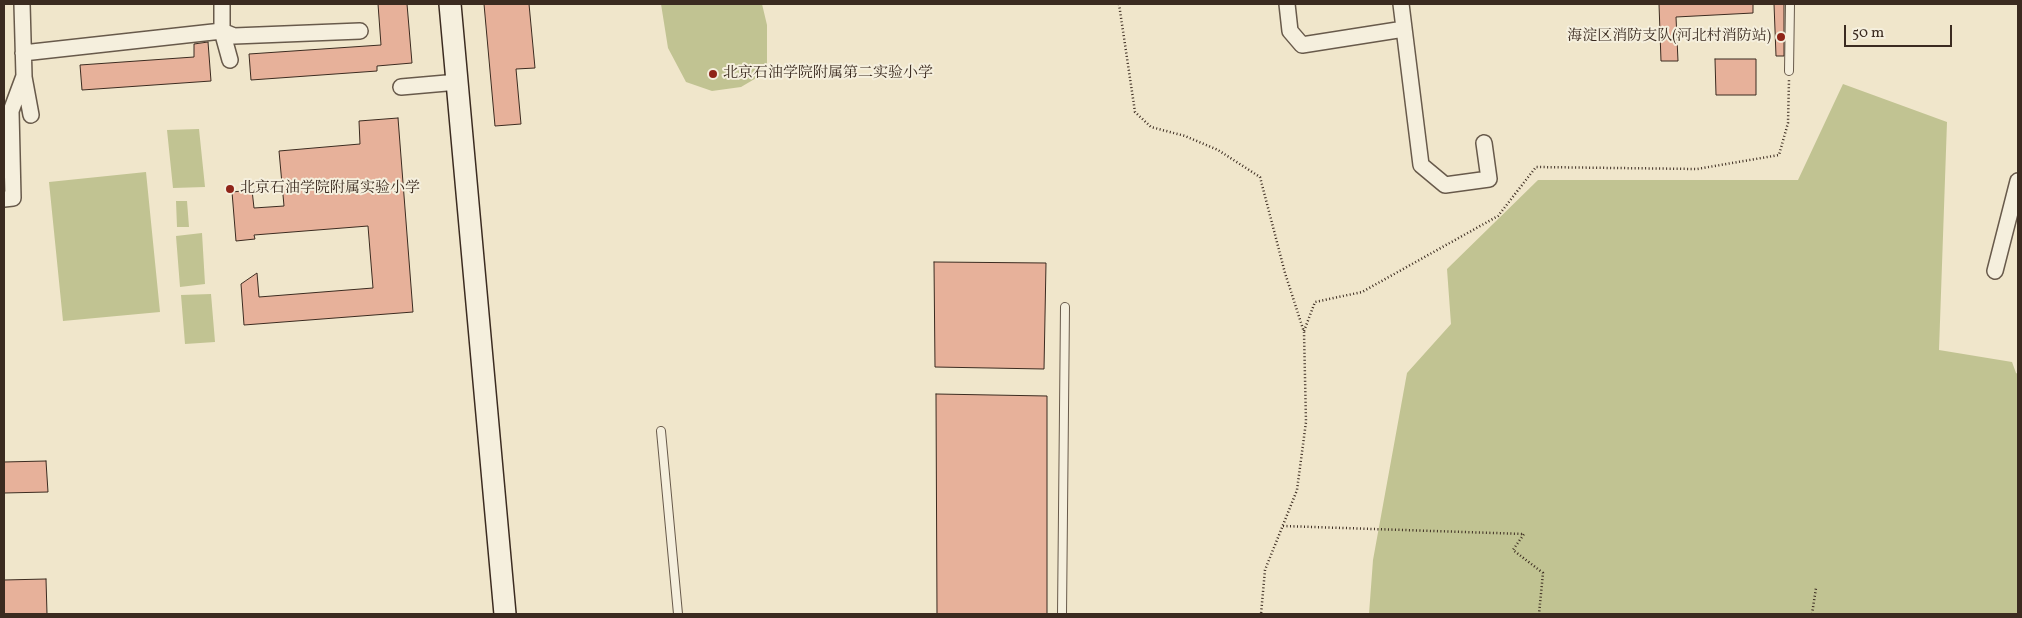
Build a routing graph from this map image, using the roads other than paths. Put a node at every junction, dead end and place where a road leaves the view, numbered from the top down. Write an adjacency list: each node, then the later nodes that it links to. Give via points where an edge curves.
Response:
1 (22, 4): 10 (street)
2 (222, 4): 9 (street)
3 (450, 4): 14 (street)
4 (1287, 4): 7 (street, via 1290,31 1302,45)
5 (1401, 4): 7 (street)
6 (1790, 4): 12 (lane)
7 (1404, 29): 18 (street, via 1421,165 1445,185 1489,179)
8 (360, 31): 9 (street, via 234,36)
9 (222, 32): 10 (street); 11 (street)
10 (23, 52): 13 (street)
11 (230, 60)
12 (1789, 71)
13 (24, 76): 16 (street); 17 (street)
14 (458, 82): 15 (street); 24 (street)
15 (402, 87)
16 (7, 111): 20 (street, via 13,198)
17 (31, 115)
18 (1484, 142)
19 (2018, 181): 21 (street)
20 (4, 199)
21 (1994, 271)
22 (1066, 308): 26 (lane)
23 (661, 431): 25 (lane)
24 (505, 614)
25 (678, 614)
26 (1062, 614)

